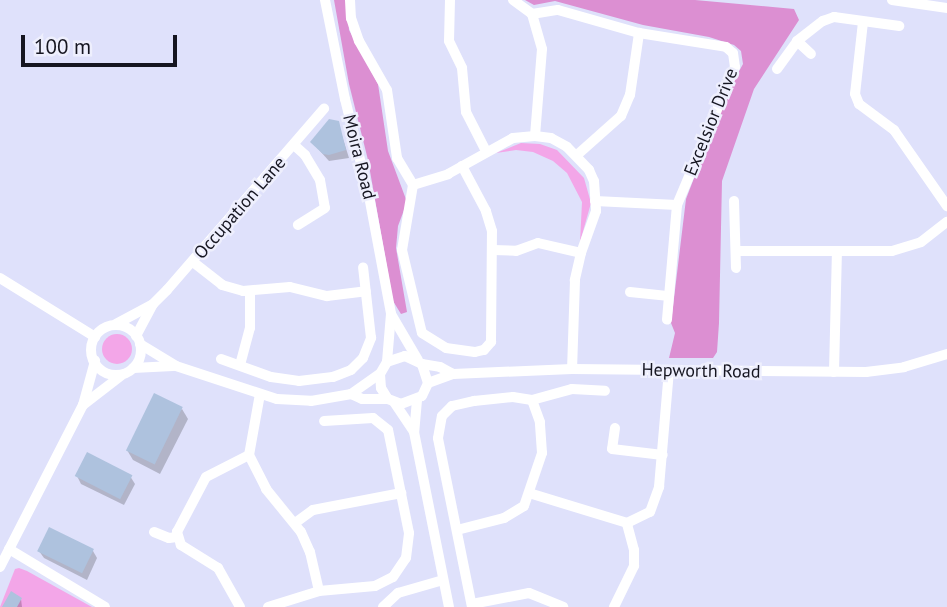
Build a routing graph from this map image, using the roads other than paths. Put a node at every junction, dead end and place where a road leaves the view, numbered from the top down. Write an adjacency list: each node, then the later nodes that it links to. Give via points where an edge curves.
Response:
1 (325, 0): 40 (street, Moira Road)
2 (350, 0): 20 (street, via 359,41 387,90 397,158)
3 (450, 0): 17 (street, via 449,41 462,68 466,111)
4 (513, 0): 7 (street)
5 (892, 0): 6 (street)
6 (947, 8)
7 (532, 15): 10 (street, Excelsior Drive, via 558,10); 15 (street, via 542,49)
8 (863, 22): 9 (street); 11 (street, via 834,17); 24 (street, via 855,94 859,104 894,130)
9 (899, 26)
10 (639, 33): 18 (street, via 630,96 621,116); 23 (street, Excelsior Drive, via 726,47 736,62)
11 (797, 41): 12 (street); 13 (street)
12 (811, 54)
13 (777, 69)
14 (324, 109): 16 (street, Occupation Lane)
15 (535, 135): 17 (street, via 513,138); 18 (street, via 551,138)
16 (294, 145): 26 (street, via 320,180 325,208); 31 (street, Occupation Lane)
17 (486, 151): 19 (street)
18 (577, 155): 21 (street, via 594,181)
19 (462, 166): 20 (street); 27 (street, via 486,211)
20 (413, 185): 27 (street, via 402,250 417,319 422,333 435,344 475,352 488,346)
21 (595, 201): 23 (street); 29 (street, via 591,232)
22 (734, 201): 28 (street)
23 (677, 205): 38 (street, Excelsior Drive)
24 (947, 206)
25 (947, 222): 30 (street, via 915,245 892,251)
26 (298, 225)
27 (493, 250): 29 (street, via 516,251 538,243)
28 (736, 251): 30 (street); 33 (street)
29 (581, 253): 52 (street, via 575,280)
30 (837, 253): 55 (street)
31 (192, 262): 36 (street, via 222,285); 39 (street, Occupation Lane)
32 (363, 267): 35 (street)
33 (736, 268)
34 (0, 278): 43 (street)
35 (366, 291): 36 (street, via 327,296 290,287); 50 (street, via 371,338 363,358 351,370 299,381)
36 (250, 292): 50 (street, via 250,328)
37 (630, 292): 38 (street)
38 (667, 296): 41 (street, Excelsior Drive)
39 (153, 304): 42 (street); 44 (street)
40 (391, 314): 48 (street, Moira Road); 49 (street, Moira Road)
41 (667, 320)
42 (116, 324): 43 (street); 44 (street)
43 (95, 337): 47 (street)
44 (138, 340): 51 (street); 54 (street, via 140,359)
45 (947, 354): 55 (street, Hepworth Road, via 887,370)
46 (221, 359): 50 (street)
47 (95, 361): 54 (street, via 112,374); 65 (street)
48 (387, 362): 49 (street, via 399,356); 56 (street)
49 (420, 362): 57 (street, Hepworth Road); 58 (street)
50 (240, 365)
51 (176, 366): 54 (street); 60 (street)
52 (572, 369): 53 (street, Hepworth Road); 57 (street, Hepworth Road)
53 (669, 370): 55 (street, Hepworth Road); 70 (street)
54 (128, 371): 65 (street)
55 (834, 372)
56 (380, 374): 61 (street); 62 (street, via 381,388)
57 (453, 374): 58 (street, Hepworth Road)
58 (428, 383): 63 (street)
59 (605, 391): 64 (street, via 572,389)
60 (260, 394): 61 (street, via 311,401); 69 (street)
61 (351, 394): 62 (street)
62 (391, 400): 63 (street, via 401,404); 68 (street)
63 (417, 400): 68 (street)
64 (533, 400): 72 (street, via 542,453); 75 (street, via 513,397 459,403 442,416 438,438)
65 (83, 405): 78 (street)
66 (324, 421): 71 (street, via 373,418 384,424)
67 (615, 428): 70 (street, via 612,449)
68 (414, 432): 80 (street)
69 (249, 455): 73 (street, via 266,489); 77 (street, via 206,477)
70 (663, 455): 74 (street, via 654,505 643,517)
71 (401, 493): 73 (street, via 313,510); 81 (street, via 409,541 399,570 376,586)
72 (529, 493): 74 (street); 75 (street, via 524,506 510,515)
73 (295, 523): 81 (street, via 310,552)
74 (627, 523): 89 (street, via 635,558)
75 (457, 530): 82 (street)
76 (154, 531): 77 (street)
77 (177, 537): 84 (street, via 181,545 218,568)
78 (9, 549): 79 (street); 83 (street)
79 (0, 567)
80 (443, 580): 86 (street, via 398,593); 87 (street)
81 (319, 590): 85 (street)
82 (472, 606): 88 (street, via 529,593)
83 (105, 607)
84 (240, 607)
85 (268, 607)
86 (383, 607)
87 (449, 607)
88 (563, 607)
89 (614, 607)

